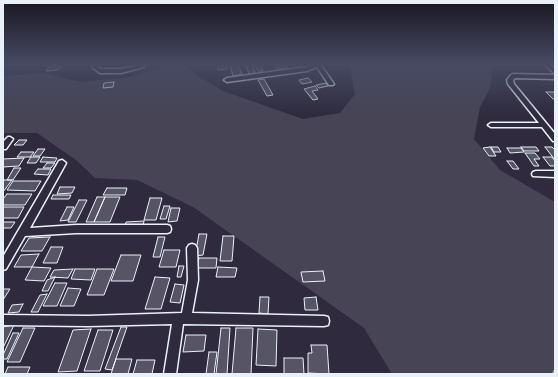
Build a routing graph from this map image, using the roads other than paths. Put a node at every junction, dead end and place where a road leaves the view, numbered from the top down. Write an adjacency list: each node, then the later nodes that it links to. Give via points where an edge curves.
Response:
1 (511, 82): 3 (street)
2 (491, 125): 3 (street)
3 (543, 125): 5 (street)
4 (10, 139): 6 (street)
5 (555, 139)
6 (3, 147)
7 (62, 164): 11 (street)
8 (536, 174): 9 (street)
9 (555, 174)
10 (166, 229): 11 (street)
11 (24, 232): 13 (street)
12 (192, 248): 14 (street, via 193,280)
13 (3, 266)
14 (182, 318): 15 (street); 16 (street); 17 (street)
15 (3, 320)
16 (324, 322)
17 (170, 374)

